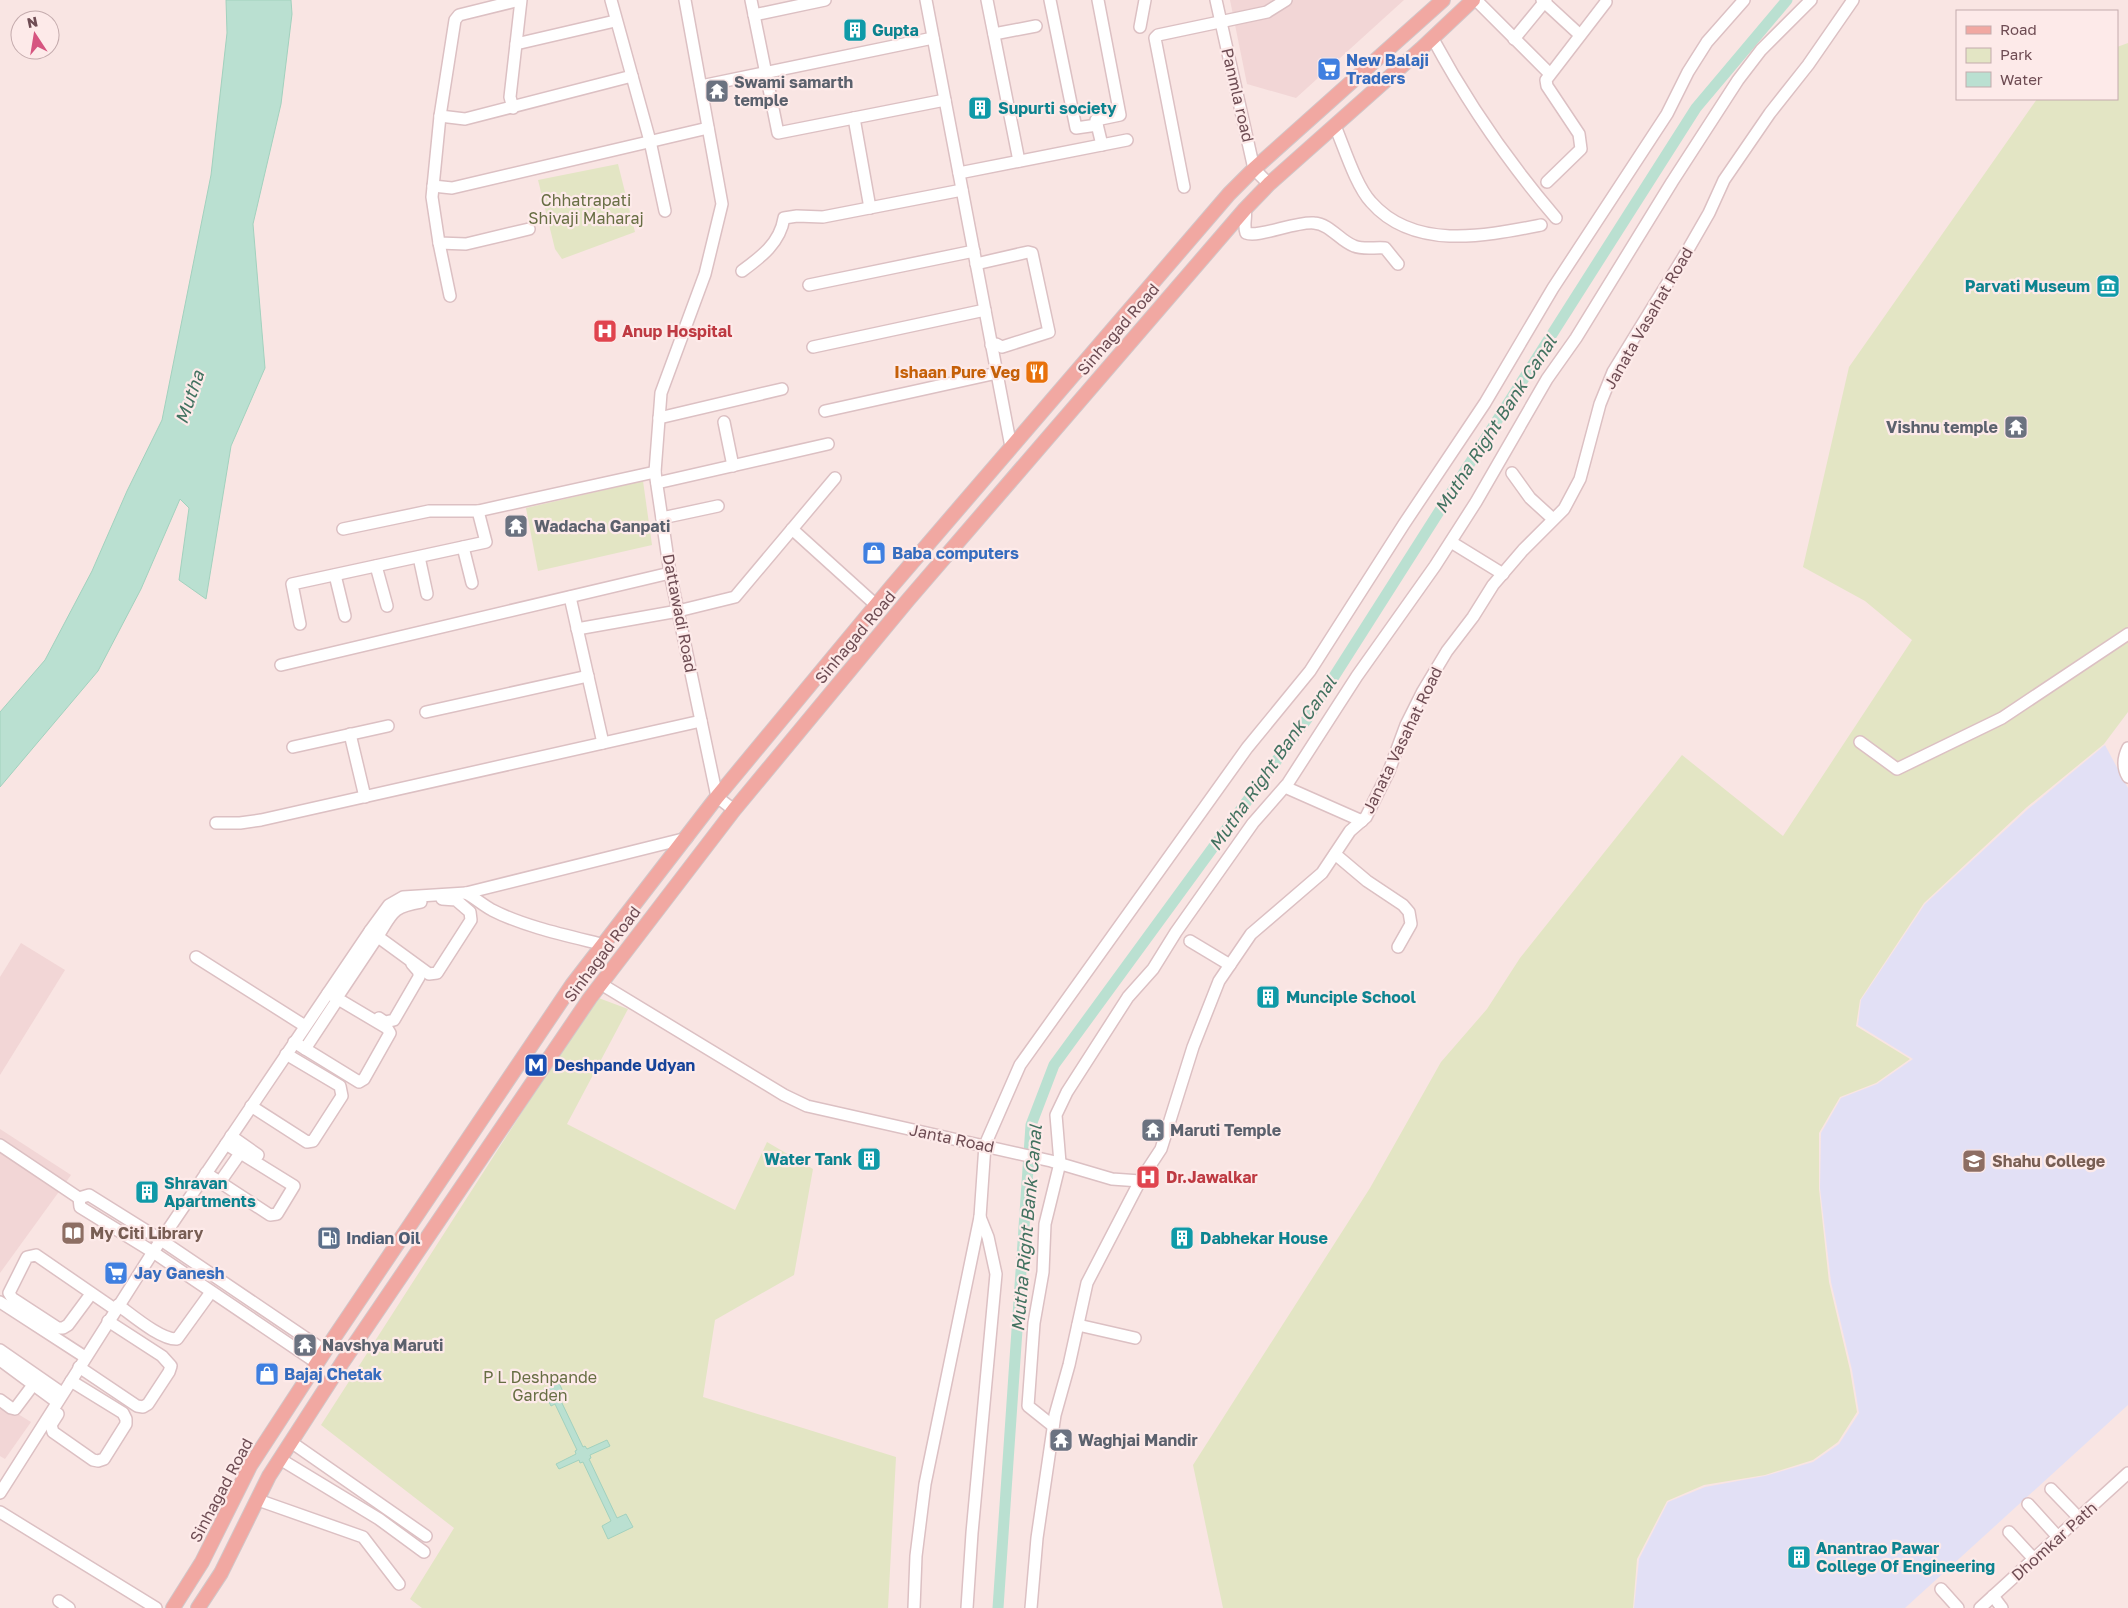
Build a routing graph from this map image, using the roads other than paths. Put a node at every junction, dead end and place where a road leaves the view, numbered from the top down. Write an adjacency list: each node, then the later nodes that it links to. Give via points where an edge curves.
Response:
1 (521, 0): 30 (street); 37 (street, via 458,15)
2 (610, 0): 21 (street)
3 (685, 0): 34 (street, Dattawadi Road)
4 (751, 0): 20 (street)
5 (825, 0): 20 (street)
6 (926, 0): 27 (street)
7 (987, 0): 25 (street)
8 (1050, 0): 39 (street, via 1076,128)
9 (1098, 0): 39 (street, via 1120,115 1096,120)
10 (1145, 0): 24 (street)
11 (1216, 0): 22 (street, Panmla road)
12 (1286, 0): 22 (street, via 1267,12)
13 (1443, 0): 46 (main road, Sinhagad Road)
14 (1474, 0): 28 (main road, Sinhagad Road); 29 (street)
15 (1744, 0): 138 (street, via 1707,42 1667,114 1552,288 1485,403 1310,671 1231,770 1020,1065)
16 (1811, 0): 86 (street, via 1761,50 1738,80 1547,379)
17 (1854, 0): 83 (street, Janata Vasahat Road, via 1724,180 1695,237 1613,372 1600,404 1580,479 1564,509)
18 (1544, 1): 26 (street); 29 (street)
19 (1606, 2): 26 (street)
20 (754, 15): 31 (street)
21 (615, 21): 30 (street); 33 (street)
22 (1221, 23): 46 (street, Panmla road); 51 (street, via 1155,38)
23 (1036, 26): 25 (street)
24 (1140, 27)
25 (994, 34): 45 (street)
26 (1580, 35): 32 (street)
27 (933, 38): 31 (street); 35 (street)
28 (1433, 39): 40 (main road, Sinhagad Road); 56 (street, via 1521,177)
29 (1514, 39): 32 (street)
30 (516, 44): 36 (street, via 510,97)
31 (766, 73): 34 (street); 38 (street, via 778,133)
32 (1549, 73): 48 (street, via 1547,86 1579,134 1581,149)
33 (632, 76): 36 (street); 43 (street)
34 (700, 86): 41 (street, Dattawadi Road)
35 (945, 100): 38 (street); 47 (street)
36 (513, 108): 37 (street, via 465,119)
37 (440, 116): 50 (street)
38 (854, 118): 53 (street)
39 (1097, 124): 44 (street)
40 (1335, 126): 49 (main road, Sinhagad Road); 57 (street, via 1370,202 1404,225 1440,236 1460,237 1491,235)
41 (708, 128): 43 (street); 72 (street, Dattawadi Road, via 722,204 705,274 661,393)
42 (1127, 140): 44 (street)
43 (650, 141): 50 (street, via 452,188); 55 (street)
44 (1102, 145): 45 (street)
45 (1019, 161): 47 (street)
46 (1254, 169): 49 (street); 75 (main road, Sinhagad Road)
47 (959, 173): 52 (street)
48 (1548, 182)
49 (1269, 184): 54 (main road, Sinhagad Road)
50 (433, 186): 59 (street)
51 (1184, 186)
52 (962, 190): 53 (street); 60 (street)
53 (870, 208): 63 (street, via 823,217 784,218 777,238 763,256)
54 (1245, 209): 62 (street, via 1244,228 1251,235 1315,223 1325,226 1353,246 1385,248); 117 (main road, Sinhagad Road, via 914,593)
55 (666, 212)
56 (1556, 218)
57 (1540, 225)
58 (529, 229): 59 (street, via 466,244)
59 (440, 243): 65 (street)
60 (974, 251): 61 (street); 64 (street)
61 (976, 264): 66 (street); 67 (street, via 1032,253 1049,332 1002,347)
62 (1398, 264)
63 (742, 271)
64 (809, 285)
65 (450, 296)
66 (985, 310): 67 (street); 68 (street)
67 (991, 345): 69 (street)
68 (813, 347)
69 (997, 373): 71 (street); 75 (street)
70 (782, 389): 72 (street)
71 (825, 412)
72 (659, 418): 78 (street, Dattawadi Road)
73 (724, 422): 76 (street)
74 (828, 444): 76 (street)
75 (1011, 447): 96 (main road, Sinhagad Road)
76 (733, 466): 78 (street)
77 (1512, 473): 83 (street, via 1530,498)
78 (656, 478): 81 (street); 82 (street, Dattawadi Road)
79 (835, 478): 85 (street)
80 (718, 506): 82 (street)
81 (478, 511): 84 (street, via 429,511); 87 (street, via 486,542)
82 (662, 518): 90 (street, Dattawadi Road)
83 (1554, 519): 91 (street, Janata Vasahat Road)
84 (343, 529)
85 (792, 530): 96 (street); 98 (street, via 735,597)
86 (1451, 542): 91 (street); 114 (street, via 1357,676)
87 (463, 547): 88 (street); 93 (street)
88 (419, 557): 89 (street); 94 (street)
89 (376, 566): 92 (street); 97 (street)
90 (670, 573): 95 (street); 98 (street, Dattawadi Road)
91 (1503, 574): 118 (street, Janata Vasahat Road, via 1447,651 1423,692 1406,724 1389,771)
92 (335, 575): 99 (street); 100 (street, via 292,584)
93 (472, 583)
94 (427, 594)
95 (570, 597): 101 (street); 103 (street)
96 (876, 605): 116 (main road, Sinhagad Road)
97 (387, 606)
98 (678, 611): 101 (street); 106 (street, Dattawadi Road)
99 (345, 616)
100 (300, 624)
101 (577, 629): 104 (street)
102 (2128, 634): 109 (street, via 2002,718 1897,769)
103 (281, 665)
104 (588, 676): 105 (street); 110 (street)
105 (426, 712)
106 (701, 722): 110 (street); 116 (street, Dattawadi Road)
107 (388, 726): 108 (street)
108 (350, 734): 111 (street); 115 (street)
109 (1860, 742)
110 (603, 744): 115 (street)
111 (293, 747)
112 (2128, 748): 113 (street, via 2123,757)
113 (2128, 778)
114 (1285, 787): 118 (street); 141 (street, via 1252,823 1082,1067 1056,1115)
115 (365, 797): 119 (street, via 260,820)
116 (717, 797): 117 (street); 120 (main road, Sinhagad Road)
117 (734, 810): 129 (main road, Sinhagad Road)
118 (1362, 821): 121 (street, Janata Vasahat Road, via 1350,831)
119 (216, 823)
120 (687, 838): 122 (street); 125 (main road, Sinhagad Road)
121 (1335, 854): 126 (street, via 1409,912 1411,924); 128 (street, Janata Vasahat Road, via 1322,873 1251,934)
122 (466, 893): 123 (street, via 403,897 390,905); 125 (street, via 492,910 512,918)
123 (373, 935): 123 (street, via 429,974 434,974 472,916 453,899 406,905 394,911); 130 (street); 130 (street, via 419,972 394,1020 385,1022)
124 (1190, 941): 128 (street)
125 (605, 945): 158 (main road, Sinhagad Road, via 572,985)
126 (1398, 947)
127 (196, 957): 131 (street)
128 (1230, 965): 144 (street, Janata Vasahat Road, via 1204,1015 1160,1149)
129 (601, 984): 138 (street, Janta Road, via 807,1106); 162 (main road, Sinhagad Road)
130 (334, 993): 131 (street); 133 (street); 133 (street, via 390,1033 364,1079 359,1082)
131 (305, 1026): 132 (street)
132 (294, 1042): 133 (street); 134 (street)
133 (305, 1049)
134 (286, 1054): 135 (street); 135 (street, via 340,1086 342,1091 342,1096 313,1141 307,1142)
135 (250, 1108): 136 (street); 139 (street)
136 (228, 1140): 140 (street); 142 (street); 143 (street)
137 (0, 1145): 146 (street)
138 (990, 1146): 141 (street, Janta Road); 147 (street)
139 (307, 1148)
140 (241, 1152): 145 (street); 145 (street, via 294,1186 277,1214 270,1215)
141 (1056, 1162): 144 (street, via 1112,1179); 168 (street, via 1045,1224 1028,1406)
142 (206, 1173): 145 (street); 148 (street)
143 (289, 1176)
144 (1140, 1181): 155 (street, Janata Vasahat Road, via 1087,1283)
145 (220, 1182)
146 (80, 1198): 148 (street, via 88,1195); 149 (street, via 80,1207)
147 (980, 1217): 189 (street, via 925,1484 916,1556); 190 (street, via 996,1274)
148 (161, 1240): 149 (street); 158 (street)
149 (152, 1252): 150 (street); 153 (street)
150 (211, 1292): 153 (street, via 177,1339 157,1332); 161 (street)
151 (91, 1294): 151 (street, via 68,1325 58,1328 9,1293 31,1254); 153 (street)
152 (0, 1302): 160 (street)
153 (117, 1308): 154 (street)
154 (108, 1321): 160 (street); 160 (street, via 162,1356 171,1366 170,1372 148,1404 142,1407)
155 (1078, 1324): 156 (street); 168 (street, Janata Vasahat Road)
156 (1135, 1338)
157 (0, 1350): 166 (street)
158 (325, 1351): 161 (main road, Sinhagad Road); 162 (main road)
159 (0, 1360): 165 (street)
160 (82, 1362): 164 (street)
161 (317, 1363): 163 (main road); 187 (main road, Sinhagad Road, via 250,1466 202,1562)
162 (342, 1363): 163 (main road, Sinhagad Road)
163 (334, 1375): 169 (main road, Sinhagad Road)
164 (74, 1383): 164 (street, via 126,1419 104,1458 98,1461 51,1429); 166 (street)
165 (33, 1385): 166 (street); 167 (street, via 15,1409)
166 (59, 1398): 173 (street)
167 (0, 1400)
168 (1053, 1426): 191 (street, Janata Vasahat Road)
169 (291, 1442): 170 (main road, Sinhagad Road); 179 (street)
170 (280, 1459): 174 (main road, Sinhagad Road); 181 (street, via 379,1519)
171 (2128, 1474): 177 (street, Dhomkar Path)
172 (2051, 1489): 177 (street)
173 (0, 1493)
174 (258, 1500): 183 (street, via 364,1536); 188 (main road, Sinhagad Road, via 221,1573)
175 (2028, 1504): 180 (street)
176 (0, 1512): 186 (street)
177 (2079, 1518): 180 (street, Dhomkar Path)
178 (2009, 1532): 182 (street)
179 (426, 1536)
180 (2058, 1537): 182 (street, Dhomkar Path)
181 (424, 1552)
182 (2034, 1559): 185 (street, Dhomkar Path)
183 (399, 1584)
184 (1940, 1589): 192 (street)
185 (1993, 1596): 193 (street, Dhomkar Path); 194 (street)
186 (156, 1608)
187 (173, 1608)
188 (198, 1608)
189 (914, 1608)
190 (967, 1608)
191 (1031, 1608)
192 (1958, 1608)
193 (1980, 1608)
194 (2002, 1608)

